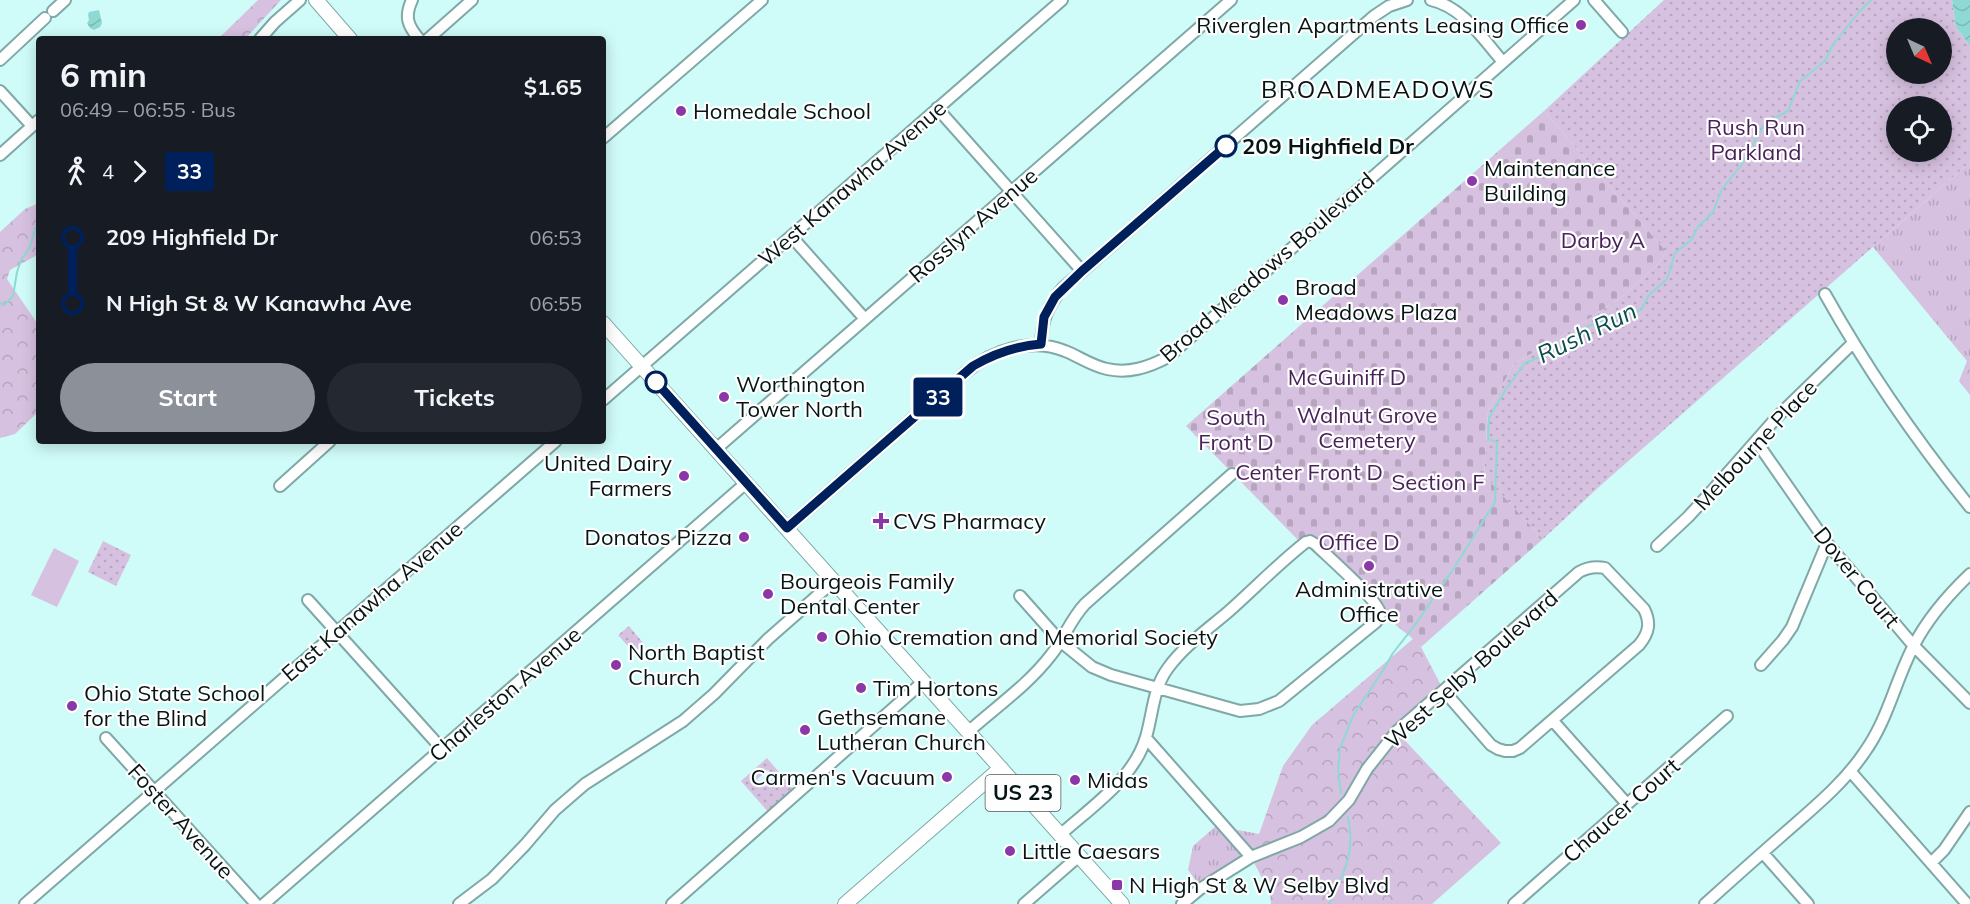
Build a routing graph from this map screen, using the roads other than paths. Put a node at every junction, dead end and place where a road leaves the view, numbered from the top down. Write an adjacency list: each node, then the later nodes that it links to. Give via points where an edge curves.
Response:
1 (65, 0): 18 (street)
2 (300, 0): 14 (street)
3 (316, 0): 15 (main road)
4 (412, 0): 16 (street, via 407,21)
5 (472, 0): 17 (street)
6 (762, 0): 23 (street)
7 (1062, 0): 21 (street, West Kanawha Avenue)
8 (1231, 0): 25 (street, Rosslyn Avenue)
9 (1407, 0): 27 (street, via 1374,16)
10 (1431, 0): 19 (street, via 1461,15)
11 (1574, 0): 19 (street, Broad Meadows Boulevard)
12 (1594, 0): 13 (street)
13 (1622, 32)
14 (262, 36)
15 (347, 36)
16 (417, 36)
17 (431, 36)
18 (1, 57)
19 (1503, 62): 32 (street, Broad Meadows Boulevard, via 1168,357 1140,369 1114,370)
20 (3, 99): 22 (street)
21 (938, 108): 25 (street); 26 (street, West Kanawha Avenue)
22 (36, 123): 24 (street)
23 (606, 135)
24 (0, 154)
25 (1011, 191): 27 (street); 29 (street, Rosslyn Avenue)
26 (791, 236): 29 (street); 33 (street, West Kanawha Avenue)
27 (1082, 271): 32 (street, via 1048,308)
28 (1825, 294): 31 (street)
29 (865, 319): 38 (street, Rosslyn Avenue)
30 (606, 326): 33 (main road, US 23)
31 (1852, 343): 35 (street, Melbourne Place); 42 (street, via 1905,423)
32 (1041, 344): 43 (street, Broad Meadows Boulevard, via 1001,351 973,366)
33 (642, 366): 34 (street); 38 (main road, US 23)
34 (606, 397)
35 (1756, 441): 44 (street, Dover Court); 45 (street, Melbourne Place)
36 (327, 444): 41 (street)
37 (553, 444): 50 (street, East Kanawha Avenue)
38 (716, 449): 40 (main road, US 23)
39 (1232, 474): 51 (street, via 1084,604)
40 (746, 483): 43 (main road, US 23); 63 (street, Charleston Avenue)
41 (280, 486)
42 (1970, 507)
43 (787, 528): 47 (main road, US 23)
44 (1827, 543): 52 (street, Dover Court); 53 (street, via 1792,627)
45 (1657, 546)
46 (1970, 573): 52 (street, via 1940,605)
47 (834, 581): 54 (main road, US 23); 77 (street, via 683,721 585,784 555,810 492,879)
48 (1020, 596): 51 (street)
49 (308, 600): 50 (street)
50 (337, 632): 63 (street); 66 (street, East Kanawha Avenue)
51 (1060, 641): 55 (street, via 1092,667); 60 (street, via 1034,674)
52 (1914, 645): 57 (street, Dover Court); 65 (street, via 1883,720)
53 (1761, 665)
54 (924, 681): 60 (main road, US 23); 78 (street)
55 (1157, 688): 55 (street, via 1178,656 1306,542 1315,543 1373,601 1380,613 1288,695 1270,706 1240,711); 62 (street)
56 (1444, 691): 59 (street, via 1498,749 1520,748); 59 (street, West Selby Boulevard, via 1579,572 1587,567 1605,568 1648,617 1646,637); 72 (street, West Selby Boulevard, via 1397,731 1349,800 1329,821)
57 (1970, 703)
58 (1727, 716): 67 (street, Chaucer Court)
59 (1553, 721): 67 (street)
60 (968, 732): 64 (main road, US 23)
61 (106, 738): 66 (street, Foster Avenue)
62 (1146, 738): 69 (street, via 1120,780); 72 (street)
63 (442, 749): 76 (street, Charleston Avenue)
64 (1001, 768): 69 (main road, US 23); 79 (main road)
65 (1851, 772): 70 (street); 73 (street)
66 (155, 791): 74 (street, East Kanawha Avenue); 75 (street, Foster Avenue)
67 (1627, 804): 83 (street, Chaucer Court)
68 (1970, 812): 73 (street)
69 (1060, 835): 71 (main road, US 23)
70 (1763, 853): 84 (street); 85 (street)
71 (1079, 856): 80 (street); 81 (main road, US 23)
72 (1251, 857): 82 (street, West Selby Boulevard)
73 (1931, 863): 86 (street)
74 (25, 904)
75 (256, 904)
76 (264, 904)
77 (459, 904)
78 (672, 904)
79 (845, 904)
80 (1024, 904)
81 (1122, 904)
82 (1182, 904)
83 (1514, 904)
84 (1704, 904)
85 (1808, 904)
86 (1967, 904)

